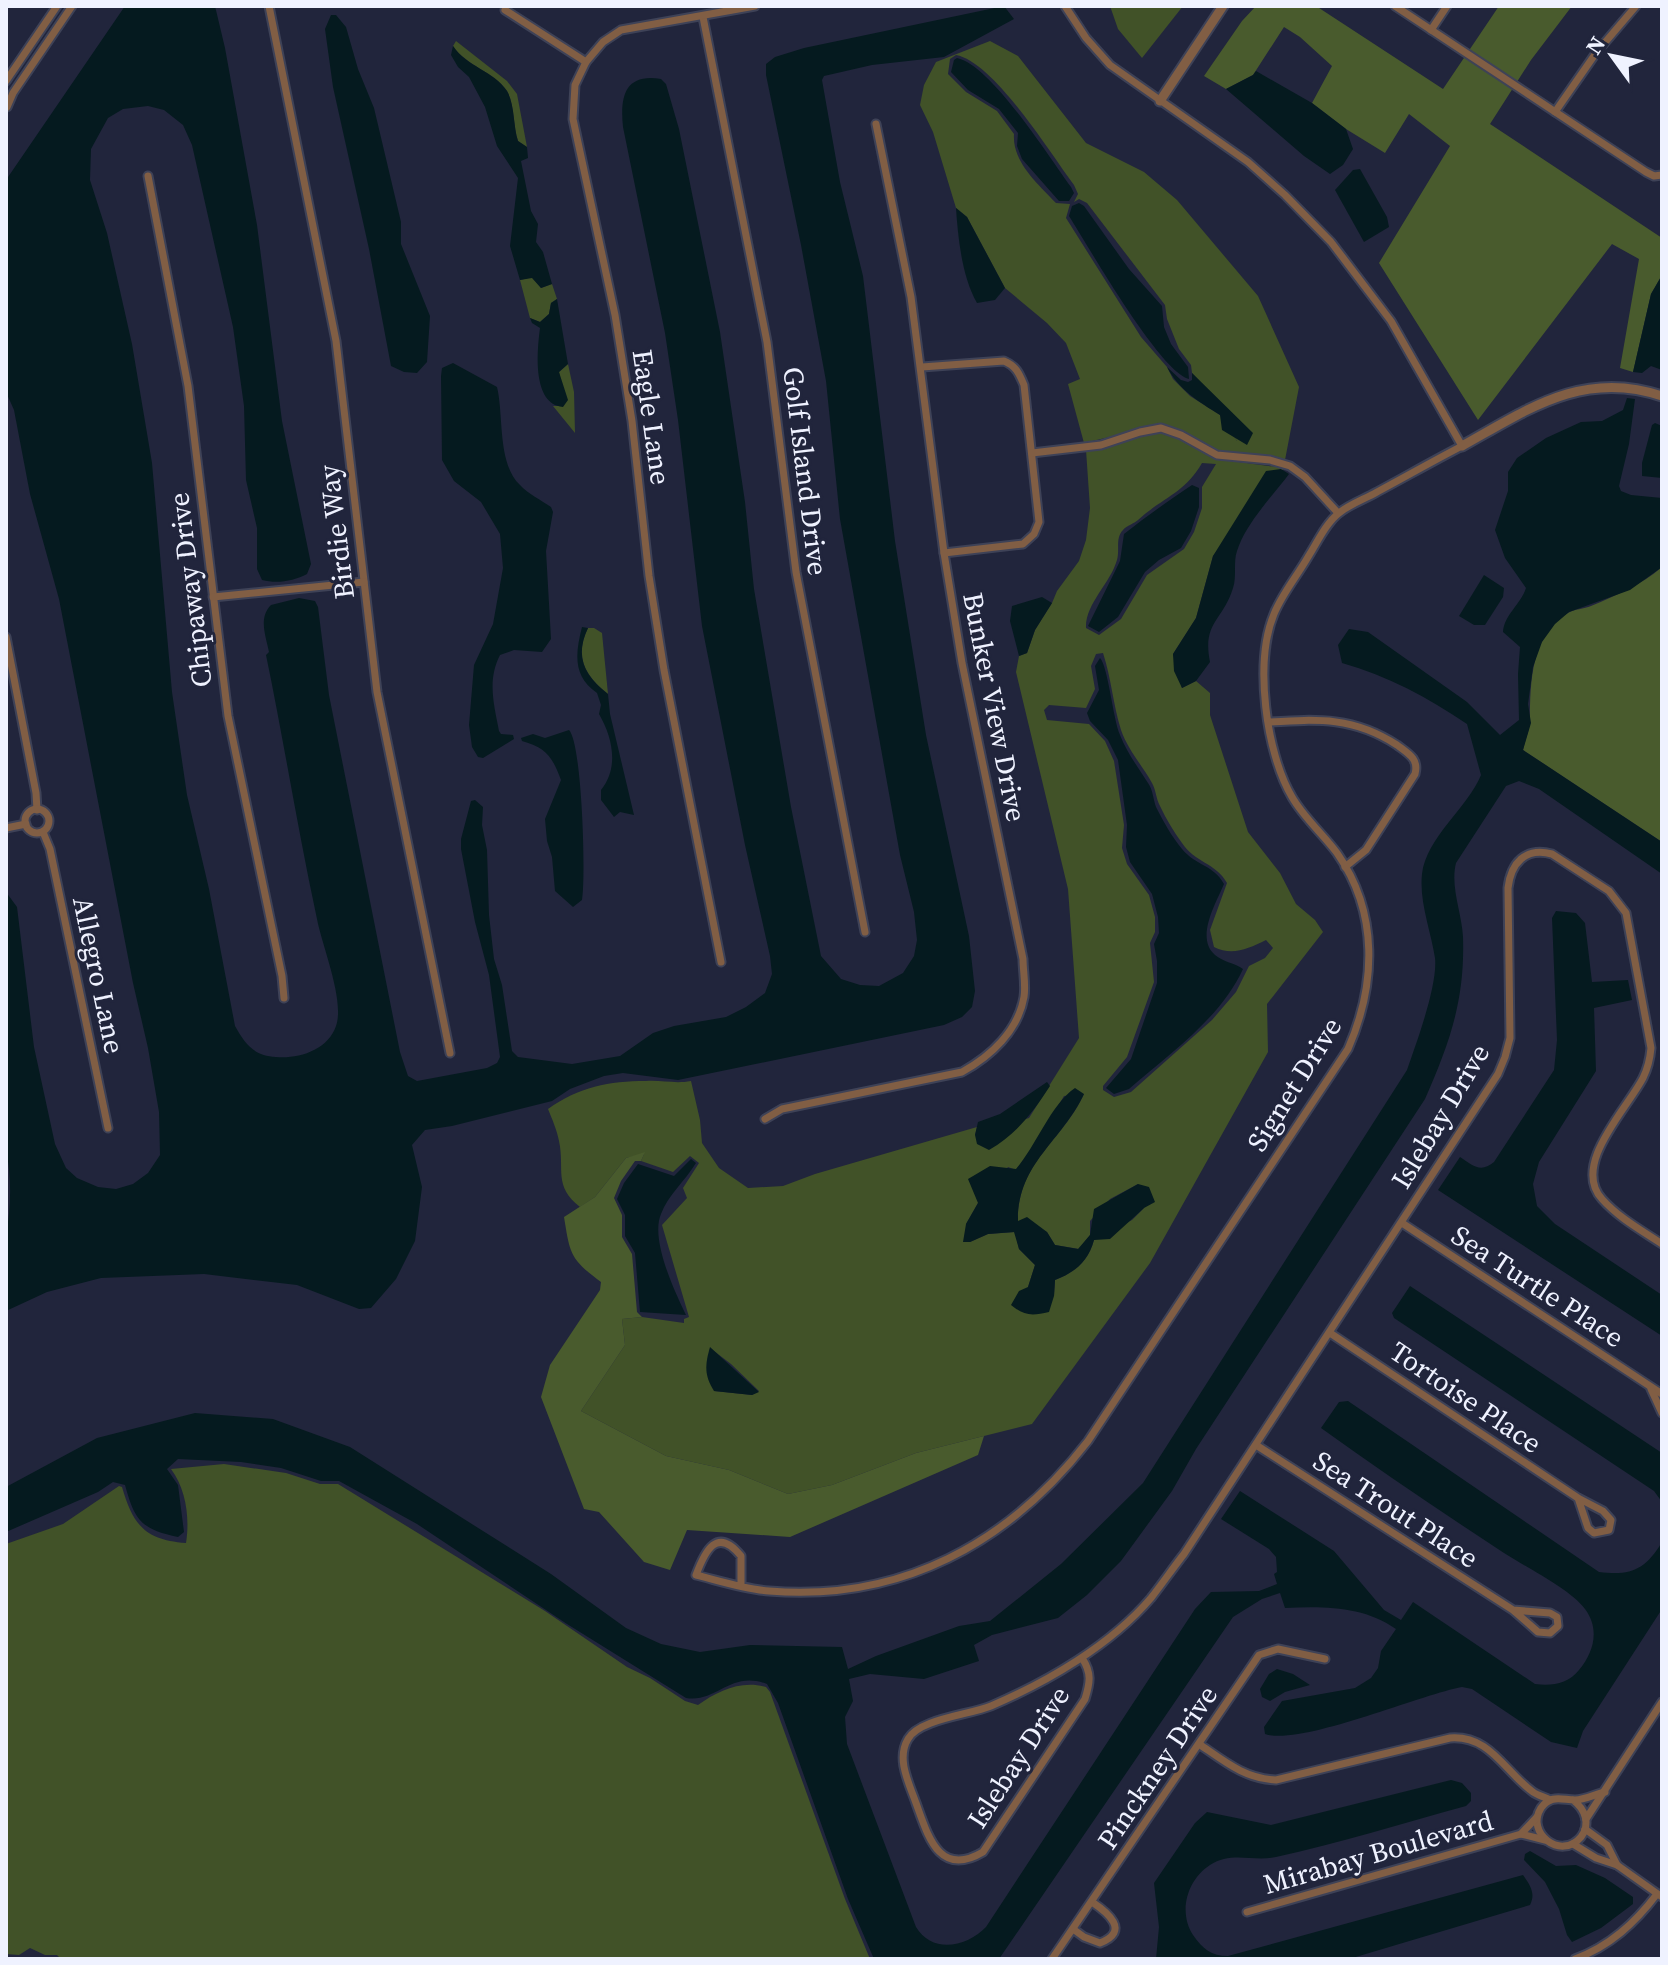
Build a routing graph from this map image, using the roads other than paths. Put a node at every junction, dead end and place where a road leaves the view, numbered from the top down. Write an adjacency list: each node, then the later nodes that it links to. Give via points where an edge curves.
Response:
1 (57, 6): 14 (street)
2 (72, 6): 16 (street)
3 (269, 6): 27 (street, Birdie Way, via 336,341)
4 (755, 6): 11 (street, Eagle Lane)
5 (1065, 6): 15 (street, via 1104,59)
6 (1223, 6): 15 (street)
7 (1395, 6): 12 (street)
8 (1447, 6): 12 (street)
9 (1636, 6): 17 (street)
10 (505, 10): 13 (street)
11 (703, 17): 13 (street, Eagle Lane, via 621,30); 36 (street, Golf Island Drive, via 767,342 796,572)
12 (1431, 30): 17 (street)
13 (586, 62): 37 (street, Eagle Lane, via 575,85 573,119 615,315 664,670)
14 (6, 81)
15 (1160, 101): 23 (street, via 1248,162 1331,242 1391,321)
16 (6, 109)
17 (1555, 112): 19 (street, via 1646,172)
18 (876, 124): 21 (street, Bunker View Drive)
19 (1662, 175)
20 (148, 176): 28 (street, Chipaway Drive, via 188,386)
21 (922, 367): 24 (street, via 993,360 1012,364 1024,385); 26 (street, Bunker View Drive)
22 (1662, 396): 23 (street, via 1627,388 1568,392)
23 (1462, 446): 25 (street, Signet Drive)
24 (1032, 453): 25 (street, via 1101,445 1161,428 1217,455 1290,466); 26 (street, via 1039,522 1034,534 1023,544)
25 (1338, 513): 30 (street, Signet Drive, via 1274,614 1265,652)
26 (944, 553): 40 (street, Bunker View Drive, via 1023,959 1024,995 1016,1023 985,1060 962,1072 782,1109)
27 (364, 582): 28 (street); 39 (street, Birdie Way, via 377,692)
28 (213, 597): 38 (street, Chipaway Drive, via 228,716)
29 (6, 637): 31 (street, Allegro Lane)
30 (1269, 722): 35 (street, Signet Drive, via 1275,757 1293,799); 35 (street, via 1335,720 1360,726 1415,759 1415,774 1375,838)
31 (37, 810): 32 (street, via 29,813); 34 (street, Allegro Lane, via 49,819)
32 (26, 824): 33 (street); 34 (street, via 31,832)
33 (6, 828)
34 (43, 832): 41 (street, Allegro Lane)
35 (1345, 867): 50 (street, Signet Drive, via 1363,907 1370,954 1364,1006 1348,1049 1088,1441 1052,1486 968,1550 908,1575 824,1591)
36 (865, 932)
37 (721, 962)
38 (284, 998)
39 (450, 1053)
40 (765, 1119)
41 (108, 1128)
42 (1402, 1223): 43 (street, Islebay Drive, via 1505,1057 1510,1038 1510,873 1517,861 1542,851 1609,891 1626,913 1651,1048 1641,1082 1593,1161 1593,1179 1599,1197); 44 (street, Islebay Drive); 45 (street, Sea Turtle Place)
43 (1662, 1244)
44 (1330, 1333): 48 (street, Islebay Drive); 49 (street, Tortoise Place)
45 (1650, 1387): 46 (street, Sea Turtle Place); 47 (street)
46 (1662, 1394)
47 (1662, 1413)
48 (1256, 1445): 51 (street, Sea Trout Place); 52 (street, Islebay Drive, via 1149,1599)
49 (1578, 1498): 49 (street, Tortoise Place, via 1588,1528 1594,1533 1609,1530 1611,1520 1603,1511)
50 (741, 1586): 50 (street, Signet Drive, via 696,1575 709,1547 734,1547 741,1556)
51 (1513, 1610): 51 (street, Sea Trout Place, via 1538,1632 1550,1633 1558,1626 1550,1613)
52 (1082, 1658): 52 (street, Islebay Drive, via 990,1706 922,1727 909,1737 902,1752 904,1769 931,1844 945,1857 970,1860 983,1852 1085,1699 1091,1680)
53 (1325, 1659): 55 (street, Pinckney Drive, via 1278,1649 1259,1655)
54 (1662, 1702): 56 (street)
55 (1199, 1744): 57 (street, via 1242,1773 1276,1780 1462,1737 1489,1749); 70 (street, Pinckney Drive)
56 (1605, 1792): 59 (street); 61 (street)
57 (1534, 1794): 58 (street); 60 (street)
58 (1550, 1800): 59 (street); 60 (street, Mirabay Boulevard)
59 (1573, 1800): 61 (street)
60 (1539, 1814): 63 (street, Mirabay Boulevard); 64 (street, Mirabay Boulevard)
61 (1586, 1819): 62 (street)
62 (1585, 1829): 65 (street); 66 (street)
63 (1521, 1834): 64 (street, Mirabay Boulevard); 71 (street, Mirabay Boulevard)
64 (1545, 1840): 65 (street, Mirabay Boulevard, via 1558,1846)
65 (1573, 1844): 67 (street)
66 (1608, 1847): 67 (street); 68 (street)
67 (1599, 1859): 68 (street)
68 (1617, 1865): 69 (street)
69 (1660, 1895): 74 (street, via 1622,1933)
70 (1092, 1902): 72 (street, Pinckney Drive); 72 (street, via 1112,1916 1112,1935 1092,1942)
71 (1247, 1912)
72 (1073, 1929): 73 (street, Pinckney Drive)
73 (1052, 1959)
74 (1575, 1959)

